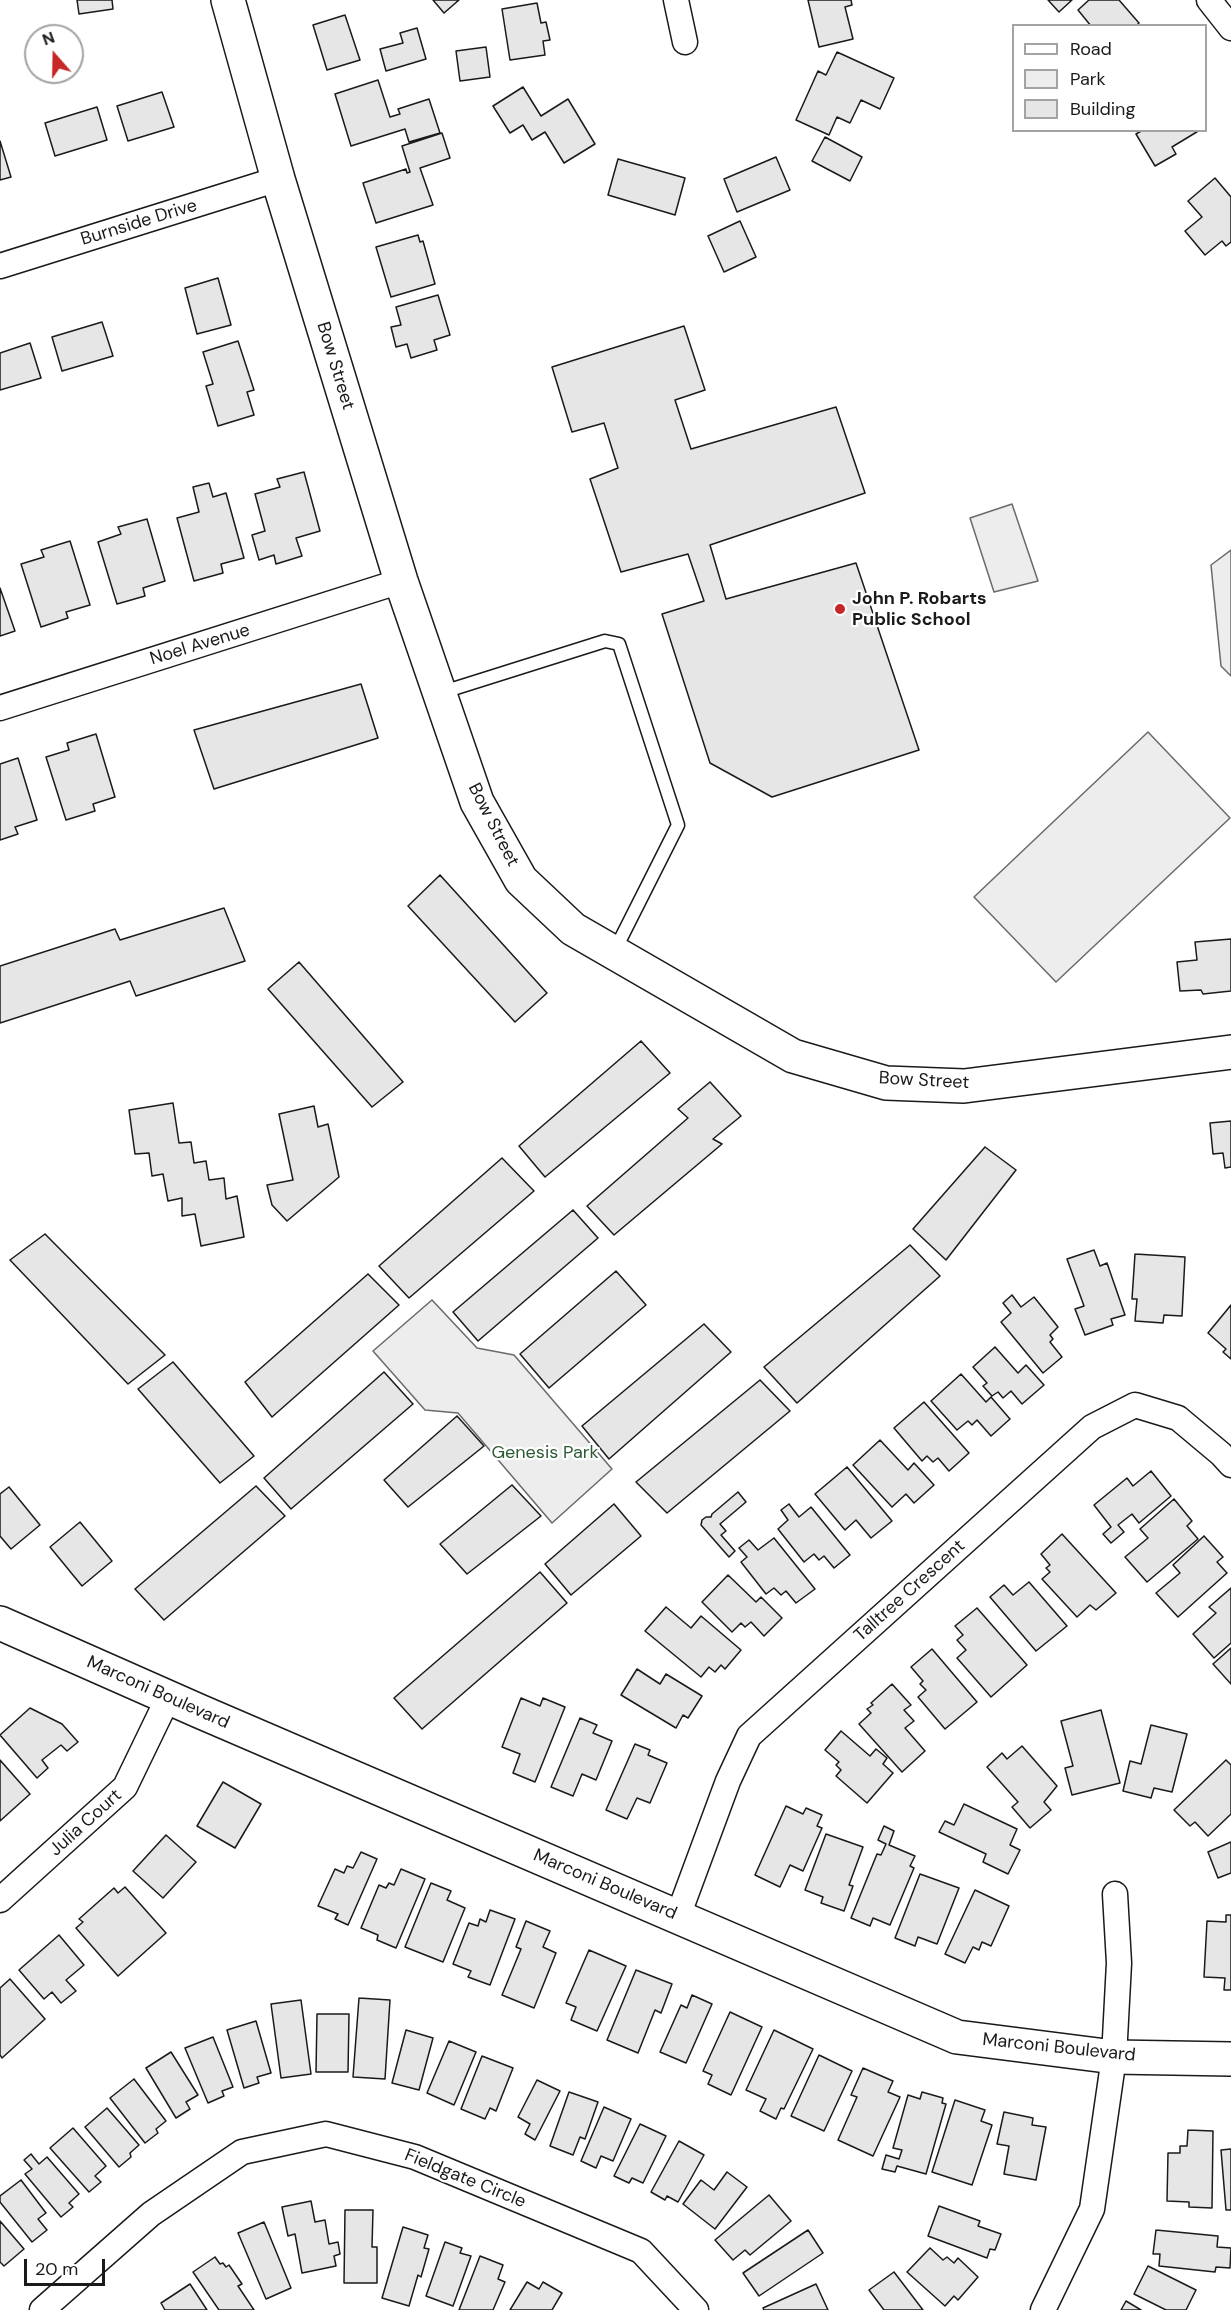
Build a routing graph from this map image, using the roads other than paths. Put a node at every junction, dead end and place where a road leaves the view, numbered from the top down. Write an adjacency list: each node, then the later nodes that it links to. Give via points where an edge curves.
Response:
1 (228, 0): 6 (street, Bow Street)
2 (676, 0): 5 (street)
3 (1209, 0): 4 (street)
4 (1231, 28)
5 (685, 42)
6 (278, 179): 7 (street, Burnside Drive); 8 (street, Bow Street)
7 (0, 266)
8 (401, 581): 9 (street, Bow Street); 10 (street, Noel Avenue)
9 (440, 693): 11 (street, Bow Street, via 477,802 521,880 573,929); 11 (lane, via 605,641 619,644 678,825)
10 (0, 708)
11 (614, 953): 12 (street, Bow Street, via 793,1056 886,1083 964,1086)
12 (1231, 1052)
13 (1231, 1465): 18 (street, Talltree Crescent, via 1178,1418 1135,1405 1092,1427 749,1736 728,1781)
14 (0, 1623): 15 (street, Marconi Boulevard)
15 (168, 1698): 17 (street, Julia Court, via 125,1787); 18 (street, Marconi Boulevard)
16 (1115, 1894): 19 (street, via 1119,1963)
17 (0, 1900)
18 (678, 1917): 19 (street, Marconi Boulevard, via 957,2037)
19 (1114, 2057): 20 (street, Marconi Boulevard); 23 (street, via 1092,2209)
20 (1231, 2059)
21 (42, 2310): 22 (street, Fieldgate Circle, via 151,2214 242,2152 326,2134 414,2157 641,2251)
22 (696, 2310)
23 (1043, 2310)

